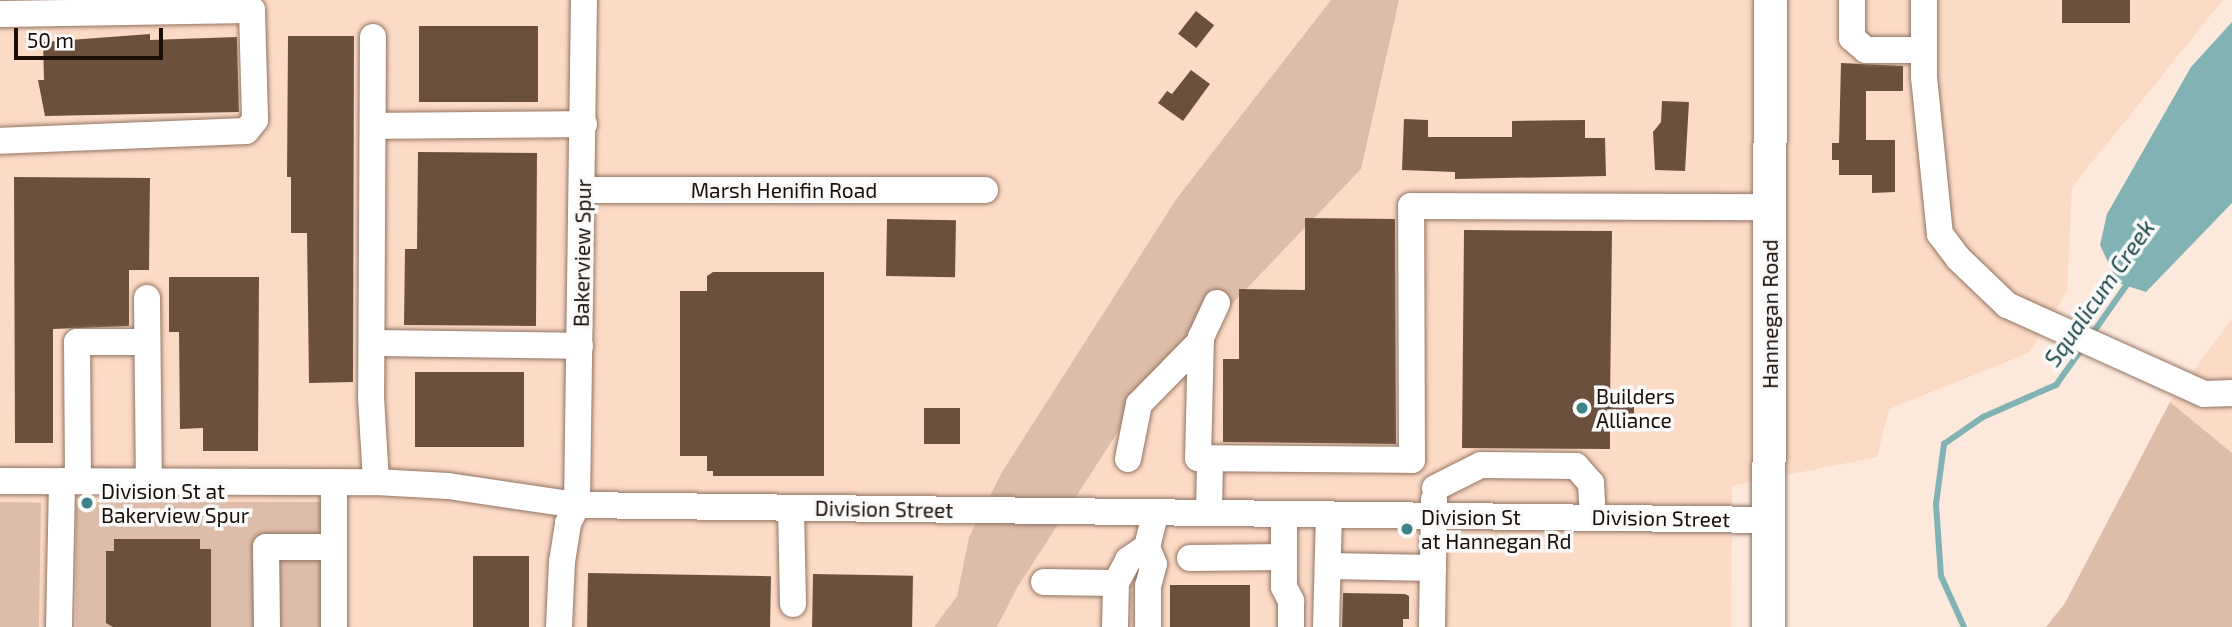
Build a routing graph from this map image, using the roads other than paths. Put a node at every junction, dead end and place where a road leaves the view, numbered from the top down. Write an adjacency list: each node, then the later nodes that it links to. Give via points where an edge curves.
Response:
1 (584, 0): 11 (street, Bakerview Spur)
2 (1770, 0): 16 (main road, Hannegan Road)
3 (1852, 0): 10 (street, via 1852,38 1866,50)
4 (1924, 0): 10 (street)
5 (190, 5): 6 (street); 13 (street, via 252,10 252,127 246,131)
6 (68, 6): 7 (street)
7 (31, 7): 8 (street)
8 (0, 14)
9 (373, 37): 12 (street)
10 (1924, 50): 23 (street, via 1940,234 1958,258 2007,305 2204,394)
11 (584, 124): 12 (street); 14 (street, Bakerview Spur)
12 (374, 126): 21 (street)
13 (0, 141)
14 (583, 190): 15 (street, Marsh Henifin Road); 22 (street, Bakerview Spur)
15 (985, 190)
16 (1770, 207): 25 (street, via 1411,206); 41 (main road, Hannegan Road)
17 (147, 298): 20 (street)
18 (1217, 303): 19 (street)
19 (1201, 341): 24 (street, via 1139,404); 26 (street, via 1198,458)
20 (148, 342): 28 (street, via 77,342); 29 (street)
21 (372, 343): 22 (street); 31 (street)
22 (580, 346): 33 (street, Bakerview Spur)
23 (2232, 393)
24 (1128, 459)
25 (1412, 460): 26 (street); 32 (street)
26 (1210, 461): 36 (street)
27 (0, 481): 28 (street, Division Street)
28 (70, 481): 29 (street, Division Street); 51 (street)
29 (149, 481): 30 (street, Division Street)
30 (334, 482): 31 (street, Division Street); 42 (street)
31 (376, 482): 33 (street, Division Street, via 448,486)
32 (1435, 488): 39 (street); 40 (street, via 1481,465 1576,466 1591,483)
33 (577, 505): 34 (street, Division Street); 54 (street, Bakerview Spur, via 568,523 562,562)
34 (791, 508): 35 (street, Division Street); 50 (street)
35 (1156, 512): 36 (street, Division Street); 43 (street)
36 (1209, 513): 37 (street, Division Street)
37 (1284, 514): 38 (street, Division Street); 44 (street)
38 (1329, 514): 39 (street, Division Street); 46 (street)
39 (1434, 516): 40 (street, Division Street); 47 (street)
40 (1594, 517): 41 (street, Division Street)
41 (1770, 520): 60 (main road, Hannegan Road)
42 (334, 547): 52 (street, via 266,547); 53 (street)
43 (1147, 547): 49 (street, via 1128,561); 56 (street, via 1154,564 1148,586)
44 (1284, 557): 45 (street); 57 (street)
45 (1190, 558)
46 (1328, 566): 47 (street); 58 (street)
47 (1433, 568): 59 (street)
48 (1044, 582): 49 (street)
49 (1116, 583): 55 (street)
50 (793, 604)
51 (59, 627)
52 (267, 627)
53 (334, 627)
54 (559, 627)
55 (1115, 627)
56 (1148, 627)
57 (1291, 627)
58 (1326, 627)
59 (1432, 627)
60 (1768, 627)

